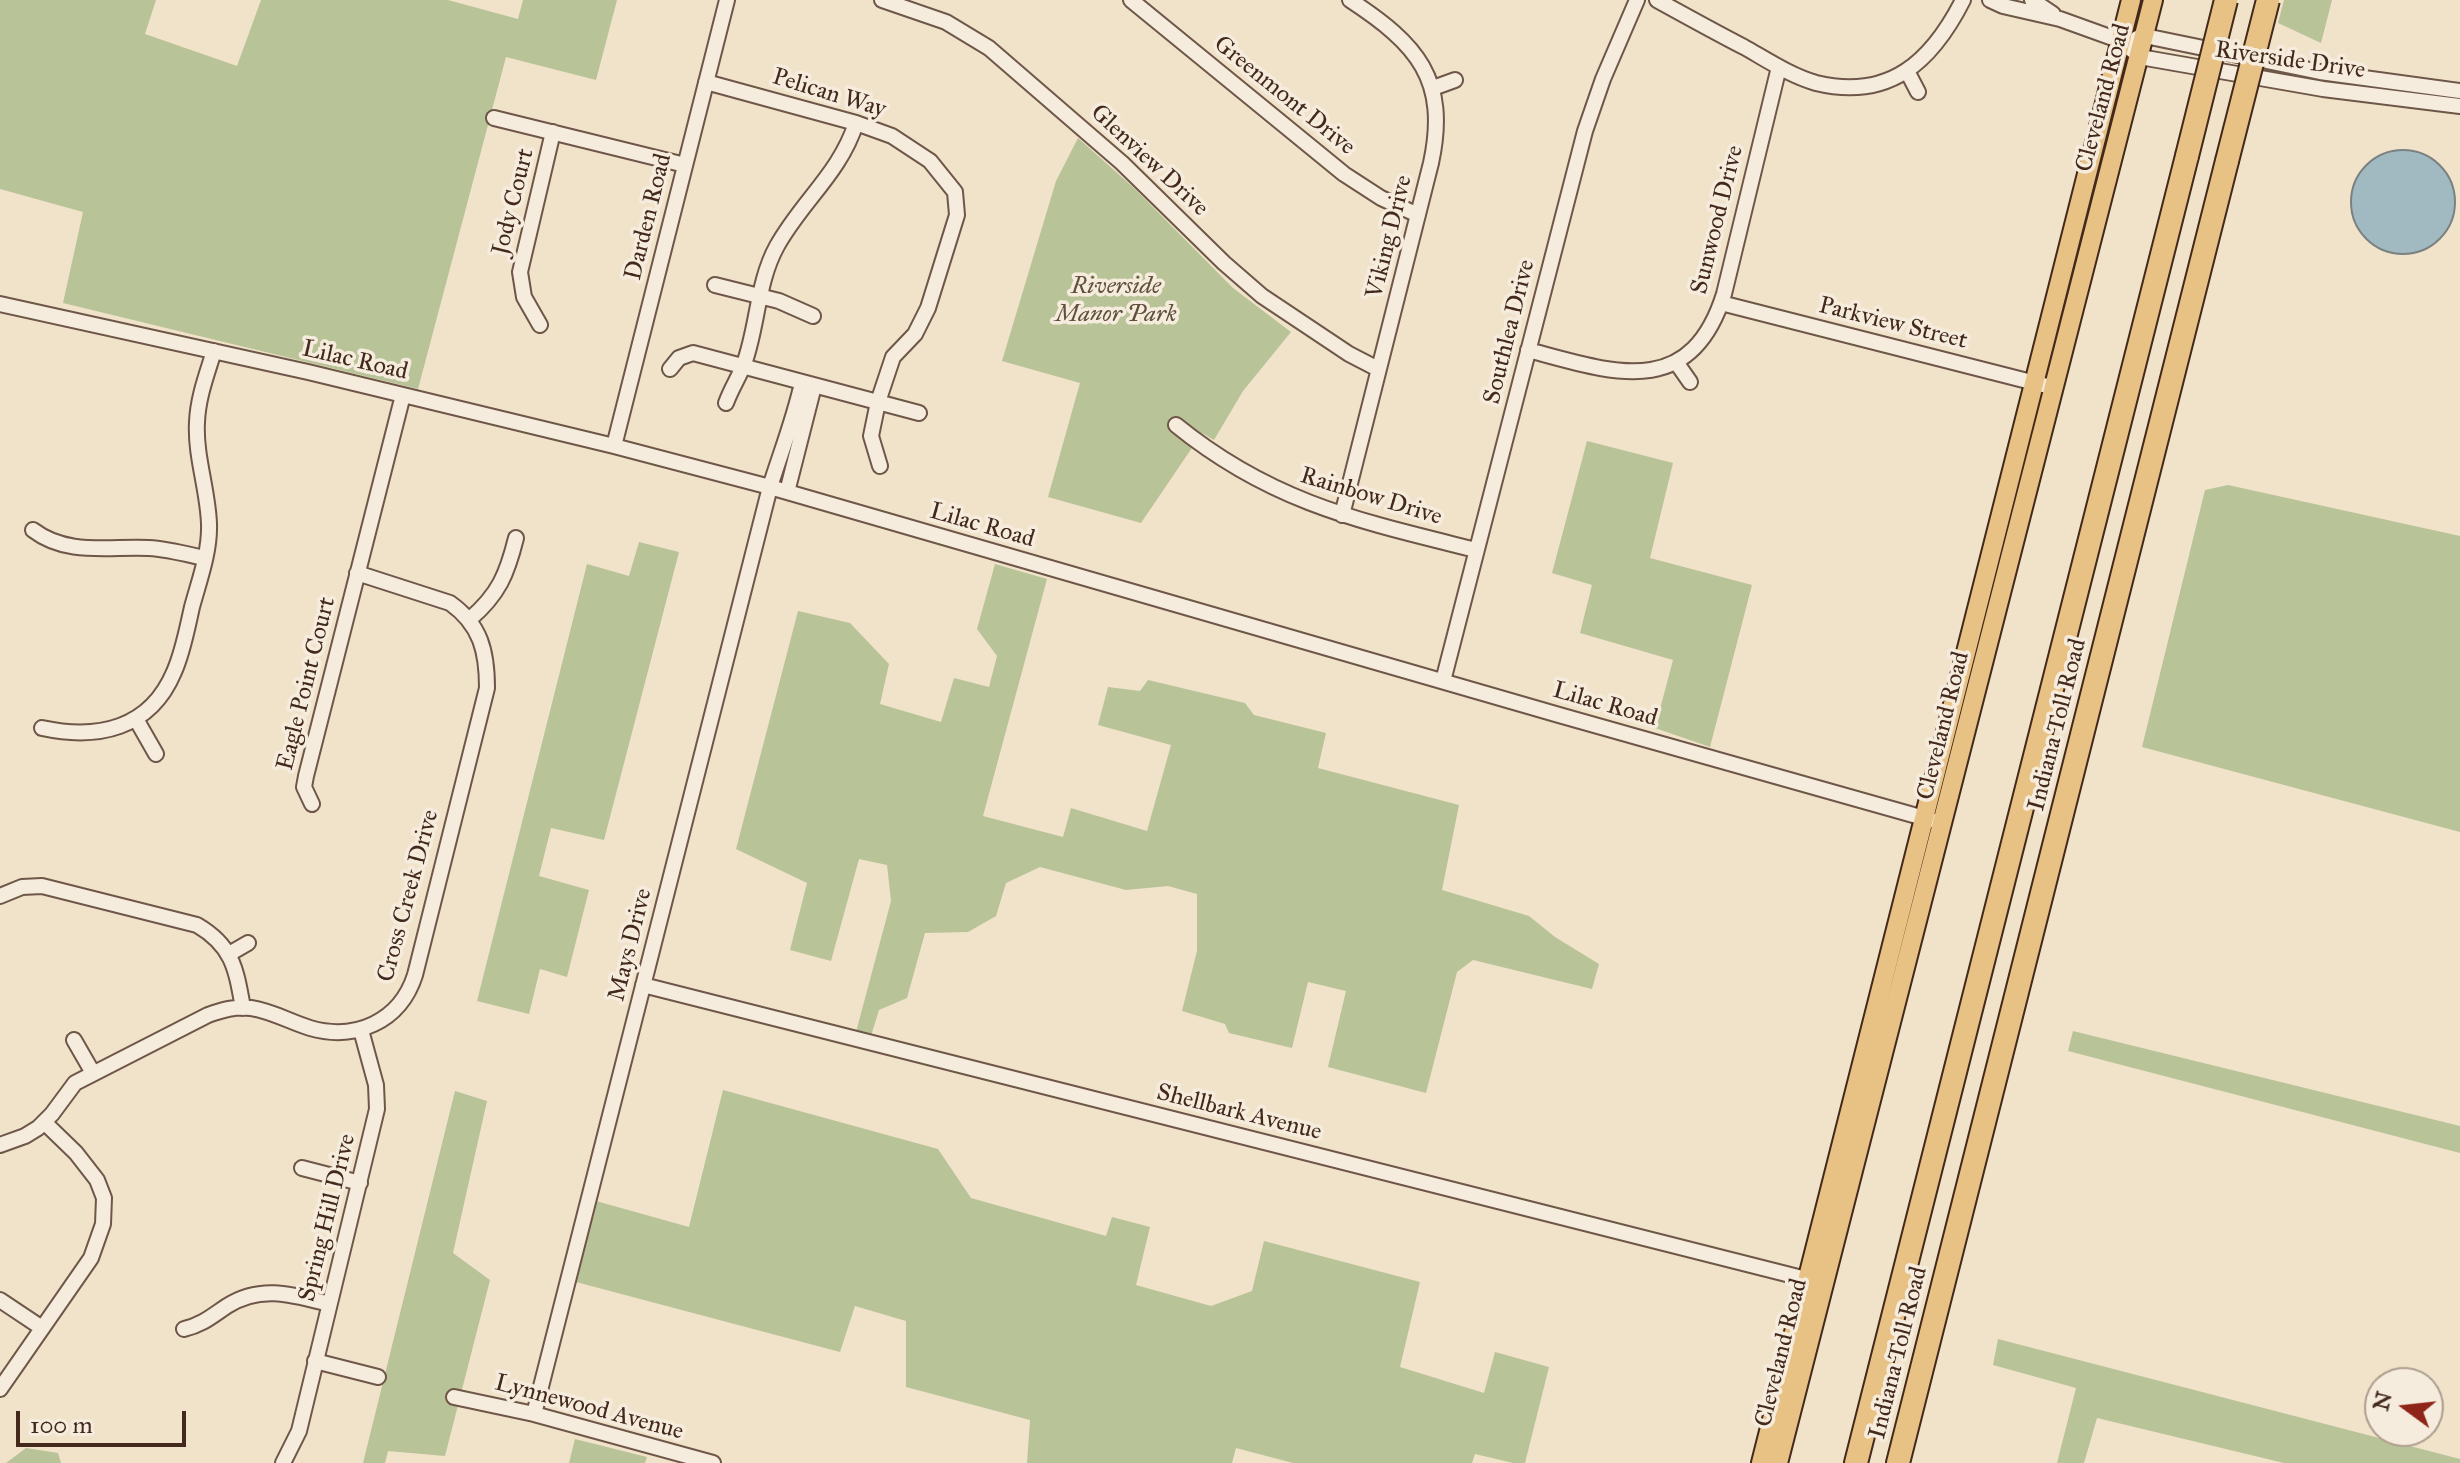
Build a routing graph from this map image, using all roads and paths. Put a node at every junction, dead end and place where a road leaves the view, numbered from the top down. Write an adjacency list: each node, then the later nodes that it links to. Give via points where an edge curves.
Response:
1 (727, 0): 22 (street, Darden Road)
2 (882, 0): 14 (street, Glenview Drive)
3 (1131, 0): 31 (street, Greenmont Drive, via 1344,174)
4 (1350, 0): 23 (street, Viking Drive, via 1405,42)
5 (1637, 0): 38 (street, Southlea Drive, via 1585,131)
6 (1657, 0): 19 (street)
7 (1963, 0): 20 (street, via 1937,45)
8 (1990, 0): 15 (street)
9 (2032, 0): 15 (street)
10 (2131, 0): 17 (main road, Cleveland Road)
11 (2153, 0): 16 (main road, Cleveland Road)
12 (2226, 0): 97 (highway, Indiana Toll Road, bridge)
13 (2268, 0): 98 (highway, Indiana Toll Road, bridge)
14 (915, 5): 43 (street, Glenview Drive, via 1012,65 1262,296)
15 (2060, 19): 17 (street)
16 (2145, 36): 17 (street, Riverside Drive); 18 (main road, Cleveland Road); 24 (street, Riverside Drive, via 2320,72)
17 (2121, 41): 18 (street); 45 (main road, Cleveland Road)
18 (2140, 57): 26 (street, Riverside Drive); 47 (main road, Cleveland Road)
19 (1779, 67): 20 (street, via 1834,86 1873,84); 34 (street, Sunwood Drive)
20 (1907, 71): 25 (street)
21 (1455, 80): 23 (street)
22 (706, 82): 28 (street, Pelican Way); 30 (street, Darden Road)
23 (1433, 88): 31 (street, Viking Drive, via 1437,137)
24 (2460, 91)
25 (1918, 92)
26 (2460, 106)
27 (494, 118): 29 (street)
28 (856, 123): 33 (street, via 838,163 776,248); 49 (street, Pelican Way, via 892,136 930,161 955,192 957,204 928,308 915,334 893,357)
29 (553, 132): 30 (street); 37 (street, Jody Court, via 520,272 524,297)
30 (685, 165): 53 (street, Darden Road)
31 (1418, 215): 43 (street, Viking Drive)
32 (715, 285): 33 (street)
33 (759, 296): 36 (street); 41 (street)
34 (1721, 303): 40 (street, Sunwood Drive, via 1710,328); 45 (street, Parkview Street)
35 (0, 304): 39 (street, Lilac Road)
36 (813, 316)
37 (540, 325)
38 (1528, 350): 40 (street, via 1607,371 1661,368); 60 (street, Southlea Drive)
39 (214, 351): 48 (street, Lilac Road); 61 (street, via 197,421 209,522)
40 (1676, 362): 44 (street)
41 (744, 366): 42 (street, via 693,353); 46 (street); 50 (street)
42 (670, 369)
43 (1378, 369): 57 (street, Viking Drive)
44 (1690, 382)
45 (2033, 382): 47 (street, Parkview Street); 69 (main road, Cleveland Road)
46 (808, 385): 49 (street); 55 (street, Mays Drive); 56 (street)
47 (2055, 388): 70 (main road, Cleveland Road)
48 (403, 395): 53 (street, Lilac Road); 62 (street, Eagle Point Court)
49 (878, 402): 51 (street); 54 (street, via 871,436)
50 (726, 403)
51 (919, 413)
52 (1176, 425): 57 (street, Rainbow Drive, via 1261,483)
53 (614, 446): 55 (street, Lilac Road)
54 (880, 466)
55 (770, 487): 56 (street, Lilac Road); 74 (street, Mays Drive)
56 (787, 492): 64 (street, Lilac Road)
57 (1342, 515): 60 (street, Rainbow Drive)
58 (33, 530): 61 (street, via 85,549 157,548)
59 (516, 538): 63 (street, via 494,596)
60 (1476, 550): 64 (street, Southlea Drive)
61 (204, 558): 65 (street, via 173,676)
62 (357, 573): 63 (street, via 436,596); 68 (street, Eagle Point Court, via 306,776 304,787)
63 (470, 619): 76 (street, Cross Creek Drive, via 487,662 487,688 415,975 397,1007)
64 (1443, 681): 69 (street, Lilac Road)
65 (136, 719): 66 (street, via 97,733); 67 (street)
66 (42, 728)
67 (156, 754)
68 (312, 804)
69 (1924, 817): 70 (street, Lilac Road); 83 (main road, Cleveland Road)
70 (1944, 823): 83 (main road, Cleveland Road)
71 (1, 891): 73 (street, via 42,886 183,920 210,933)
72 (248, 943): 73 (street)
73 (229, 954): 75 (street)
74 (643, 985): 83 (street, Shellbark Avenue); 92 (street, Mays Drive)
75 (243, 1008): 76 (street, via 327,1032); 78 (street, via 208,1015)
76 (361, 1030): 82 (street, Spring Hill Drive, via 378,1097)
77 (74, 1040): 78 (street)
78 (93, 1073): 79 (street, via 75,1083)
79 (44, 1122): 80 (street); 86 (street, via 91,1171 105,1210 91,1258)
80 (0, 1145)
81 (302, 1168): 82 (street)
82 (360, 1183): 85 (street, Spring Hill Drive)
83 (1816, 1281): 95 (main road, Cleveland Road); 96 (main road, Cleveland Road)
84 (0, 1300): 86 (street)
85 (329, 1304): 87 (street, via 292,1294 256,1293); 88 (street, Spring Hill Drive)
86 (42, 1328): 90 (street)
87 (184, 1329)
88 (315, 1361): 89 (street); 93 (street, Spring Hill Drive, via 296,1440)
89 (378, 1377)
90 (0, 1389)
91 (454, 1397): 92 (street, Lynnewood Avenue)
92 (534, 1414): 94 (street, Lynnewood Avenue)
93 (283, 1463)
94 (713, 1463)
95 (1761, 1463)
96 (1778, 1463)
97 (1856, 1463)
98 (1898, 1463)

